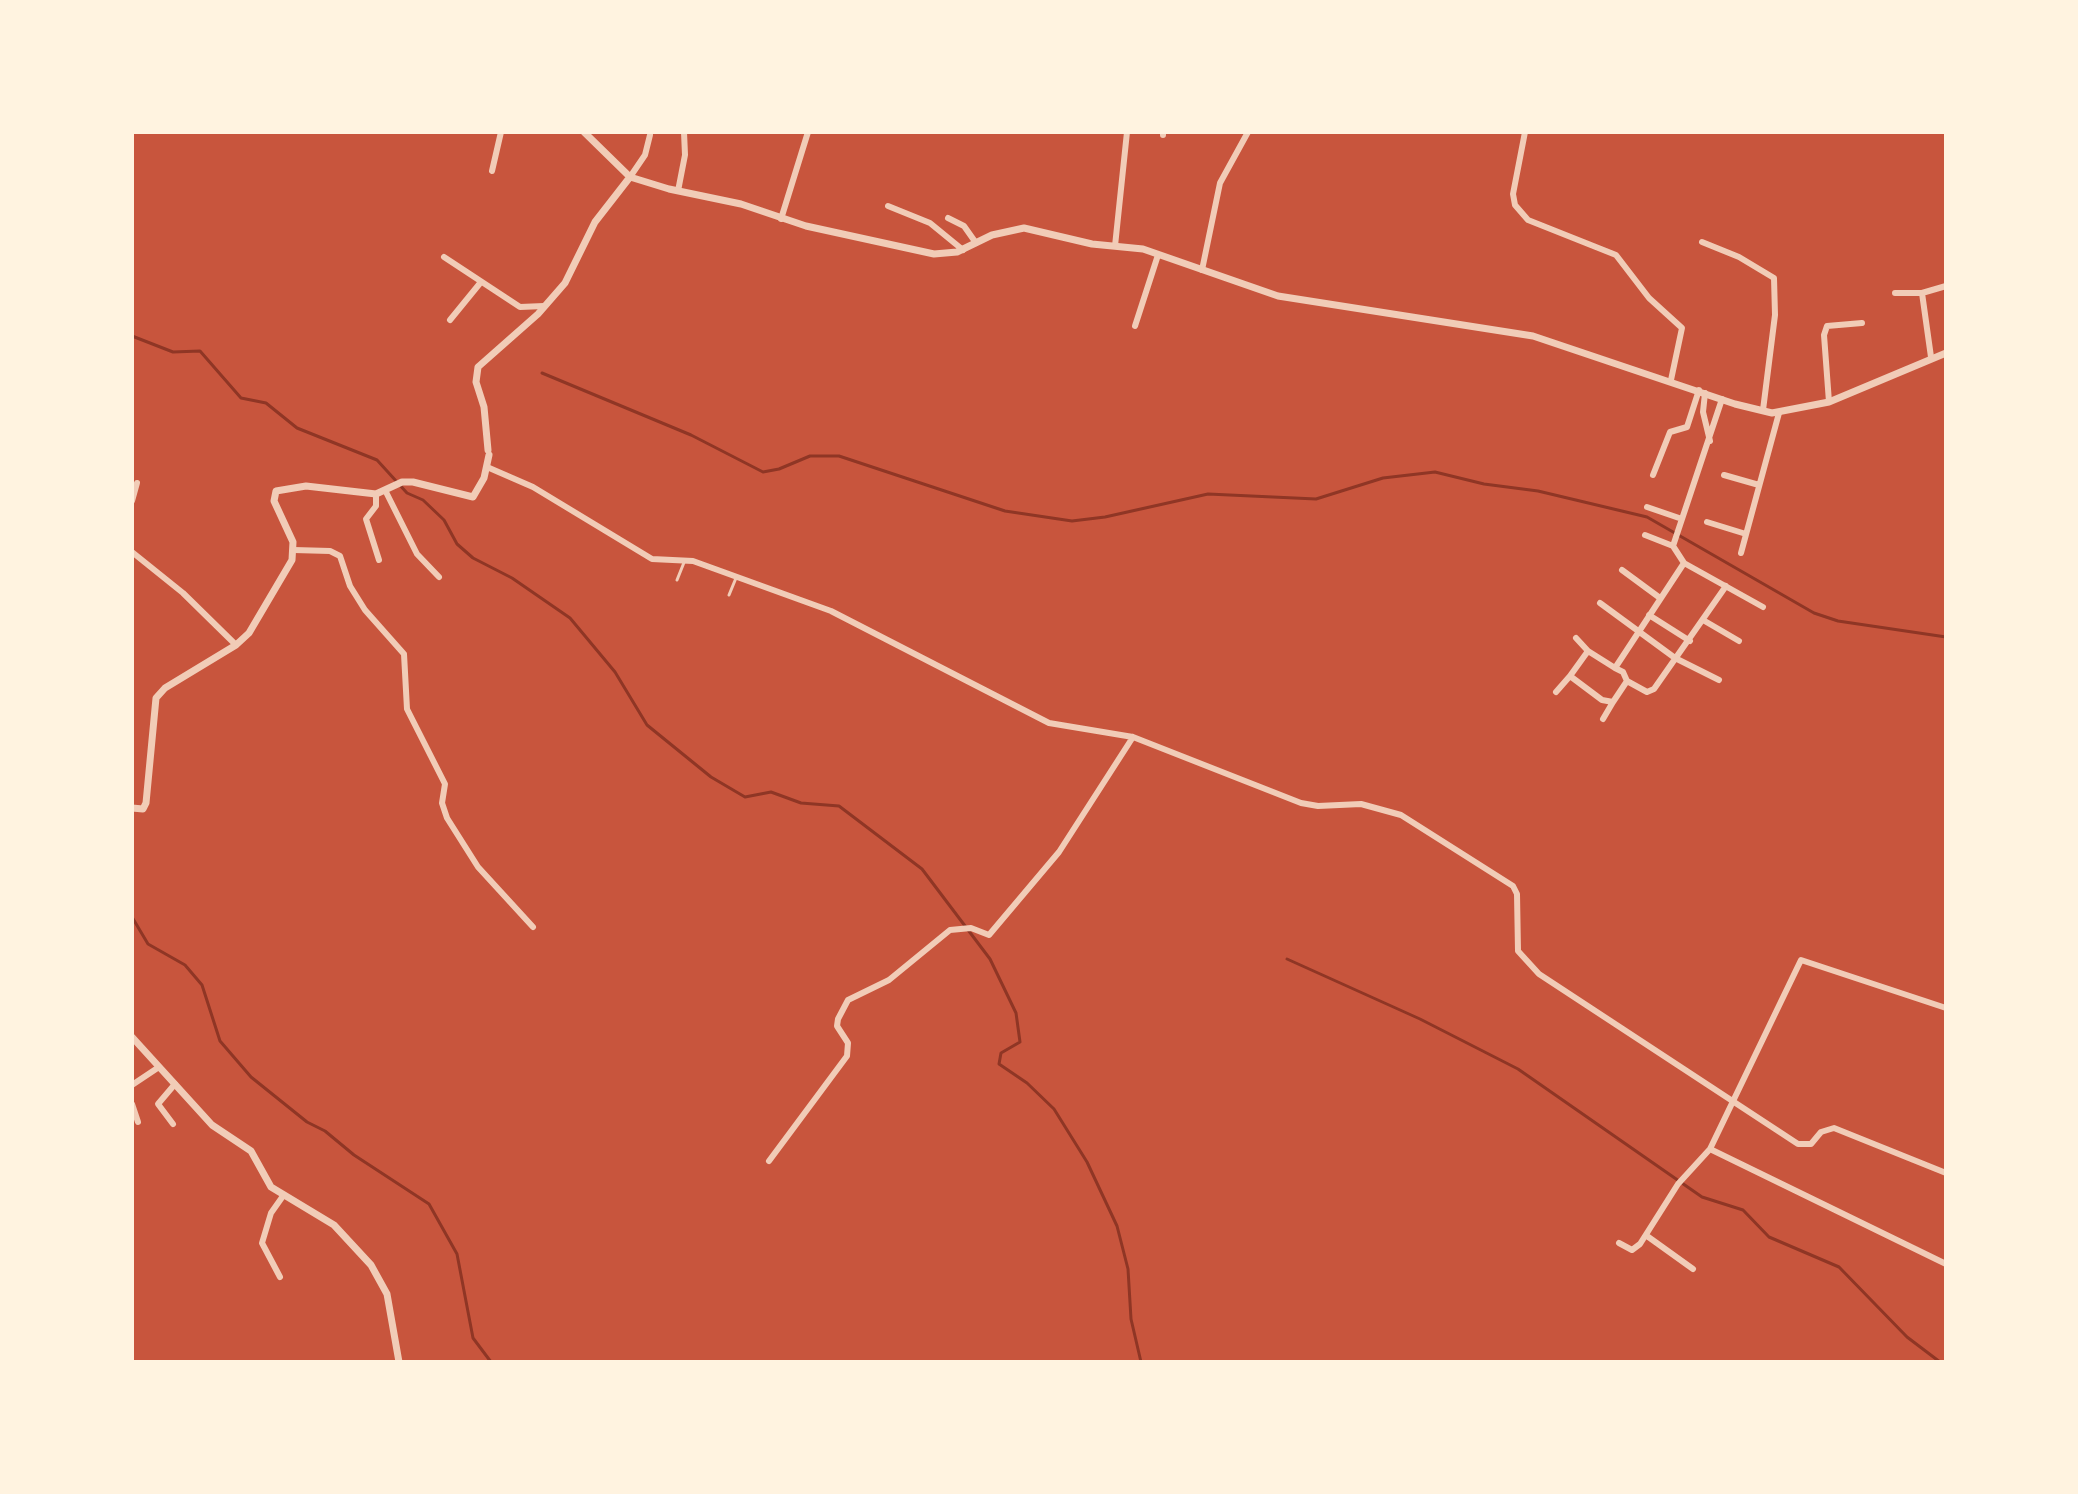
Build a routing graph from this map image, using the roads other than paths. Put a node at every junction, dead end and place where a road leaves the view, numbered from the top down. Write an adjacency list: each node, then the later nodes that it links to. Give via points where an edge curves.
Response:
1 (501, 132): 9 (street)
2 (584, 132): 10 (street)
3 (684, 132): 11 (street)
4 (808, 132): 14 (street)
5 (1127, 132): 17 (street)
6 (1248, 132): 21 (street, via 1220,183)
7 (1525, 132): 32 (street, via 1515,205 1528,220 1616,255 1649,298 1682,328)
8 (650, 135): 10 (street, via 645,155)
9 (492, 171)
10 (630, 177): 11 (street); 26 (street, via 602,211 565,283)
11 (678, 191): 14 (street)
12 (888, 206): 18 (street, via 930,223)
13 (948, 218): 16 (street, via 964,226)
14 (781, 219): 18 (street, via 934,254)
15 (1702, 242): 36 (street, via 1774,278 1776,304)
16 (976, 243): 17 (street, via 1024,228); 18 (street)
17 (1115, 246): 19 (street)
18 (963, 250)
19 (1158, 255): 21 (street); 29 (street)
20 (444, 257): 22 (street)
21 (1202, 270): 32 (street, via 1284,297 1533,336)
22 (481, 282): 26 (street, via 520,307); 27 (street)
23 (1946, 286): 25 (street)
24 (1895, 293): 25 (street)
25 (1922, 293): 31 (street)
26 (547, 305): 39 (street, via 478,367)
27 (450, 320)
28 (1862, 323): 35 (street, via 1827,326)
29 (1135, 326)
30 (1946, 353): 31 (street)
31 (1931, 357): 35 (street)
32 (1671, 380): 33 (street)
33 (1702, 392): 34 (street); 38 (street); 40 (street, via 1687,427 1671,431)
34 (1722, 399): 36 (street); 38 (street)
35 (1829, 402): 37 (street)
36 (1763, 410): 37 (street)
37 (1779, 413): 43 (street)
38 (1710, 442): 48 (street)
39 (487, 467): 44 (street, via 473,497 413,482); 57 (street, via 533,487 652,559)
40 (1653, 475)
41 (1724, 475): 43 (street)
42 (137, 483): 46 (street)
43 (1759, 485): 50 (street)
44 (385, 490): 45 (street); 60 (street, via 417,554)
45 (376, 494): 53 (street, via 280,488 274,501); 56 (street, via 376,506 366,519)
46 (132, 501)
47 (1647, 507): 48 (street)
48 (1682, 519): 52 (street)
49 (1707, 522): 50 (street)
50 (1746, 534): 55 (street)
51 (1645, 535): 52 (street)
52 (1673, 546): 58 (street)
53 (294, 550): 74 (street, via 256,624); 86 (street, via 340,556 365,610 404,654 407,709 445,784 442,803 447,818 478,867)
54 (132, 552): 74 (street)
55 (1741, 553)
56 (379, 560)
57 (685, 560): 61 (street); 62 (lane)
58 (1684, 563): 63 (street); 65 (street)
59 (1622, 570): 65 (street)
60 (439, 577)
61 (736, 578): 64 (lane); 84 (street, via 831,611 1049,723)
62 (677, 580)
63 (1726, 586): 67 (street); 69 (street)
64 (729, 595)
65 (1660, 598): 68 (street)
66 (1600, 603): 70 (street)
67 (1763, 607)
68 (1649, 615): 70 (street); 72 (street)
69 (1703, 620): 72 (street); 73 (street)
70 (1638, 633): 76 (street); 77 (street)
71 (1576, 638): 75 (street)
72 (1690, 641): 76 (street)
73 (1739, 641)
74 (236, 645): 85 (street, via 156,698 146,803 143,809)
75 (1588, 651): 77 (street); 78 (street)
76 (1675, 658): 79 (street); 80 (street, via 1651,691)
77 (1615, 668): 80 (street)
78 (1570, 676): 81 (street); 82 (street)
79 (1719, 680)
80 (1627, 681): 82 (street)
81 (1556, 692)
82 (1613, 702): 83 (street)
83 (1603, 719)
84 (1133, 737): 92 (street, via 1301,803 1361,804 1401,815 1513,886 1518,951 1539,974); 97 (street, via 1052,861 989,935 971,928 950,930 889,980 848,1000 837,1026 848,1043 847,1056)
85 (132, 808)
86 (533, 927)
87 (1946, 1008): 92 (street, via 1801,960)
88 (132, 1037): 89 (street)
89 (159, 1067): 90 (street); 91 (street)
90 (175, 1084): 95 (street, via 158,1104); 99 (street, via 212,1125 251,1151 266,1181)
91 (132, 1085)
92 (1736, 1102): 96 (street); 98 (street, via 1802,1146 1834,1128)
93 (132, 1104): 94 (street)
94 (138, 1122)
95 (173, 1124)
96 (1710, 1149): 100 (street, via 1678,1184); 102 (street)
97 (769, 1161)
98 (1946, 1173)
99 (283, 1196): 104 (street, via 271,1213 262,1243); 105 (street, via 334,1225 371,1265 387,1294)
100 (1647, 1236): 101 (street, via 1632,1250); 103 (street)
101 (1619, 1243)
102 (1946, 1264)
103 (1693, 1269)
104 (280, 1277)
105 (399, 1362)

